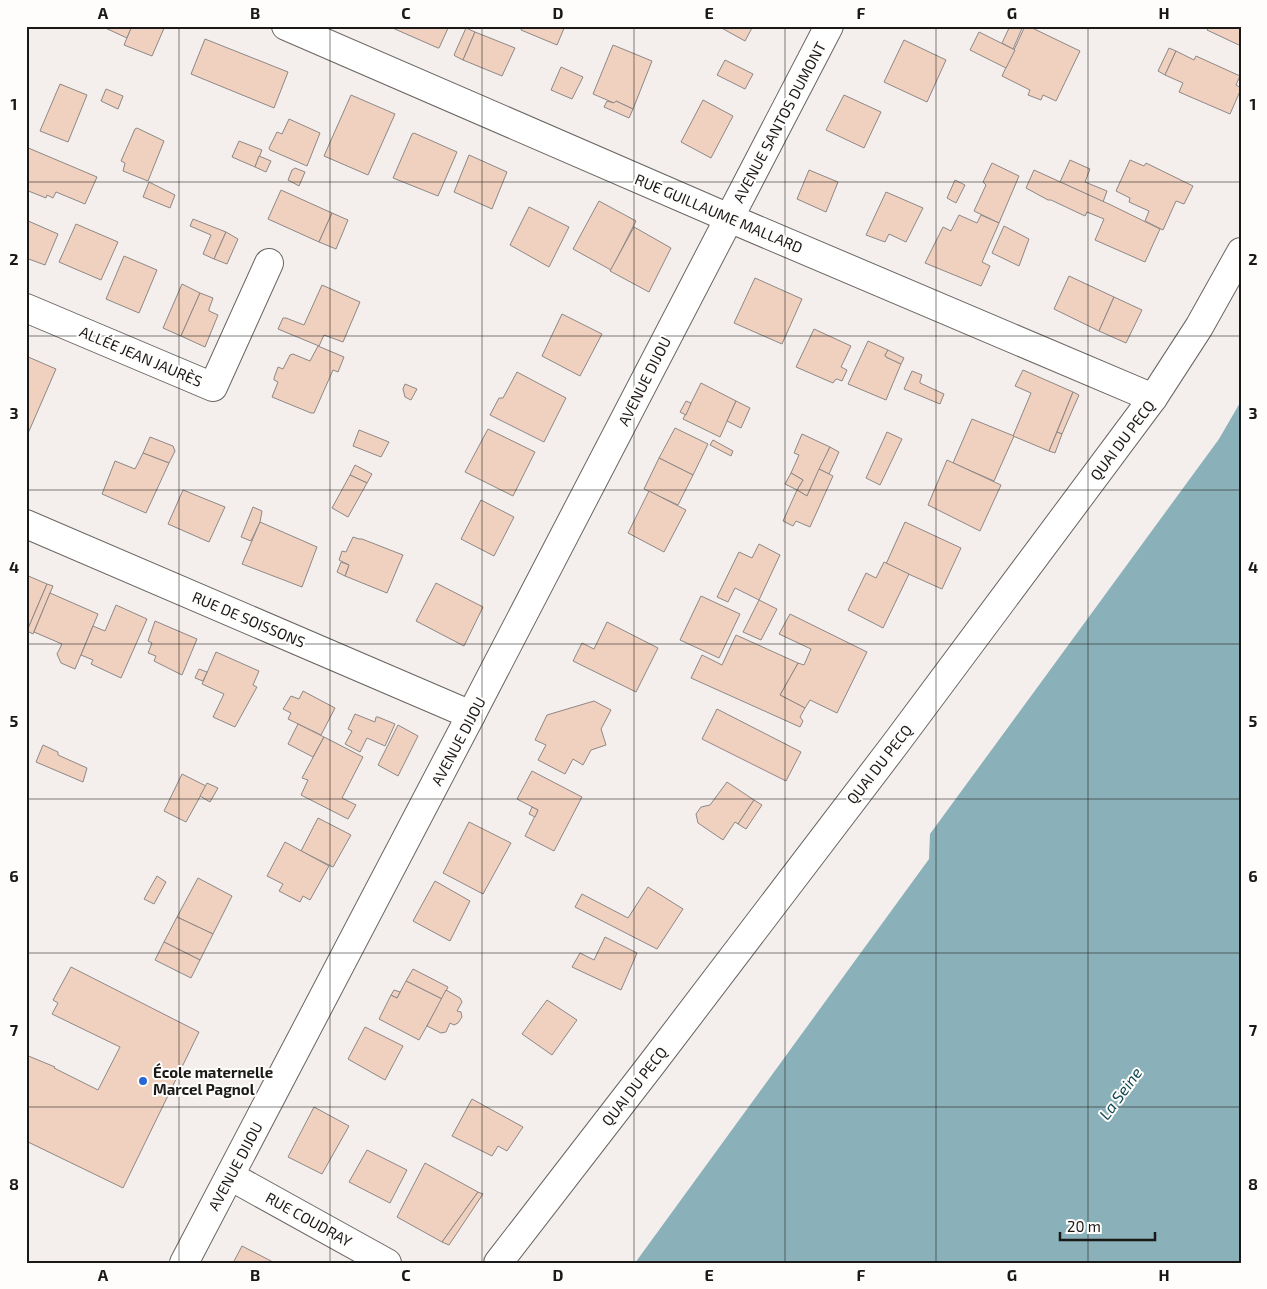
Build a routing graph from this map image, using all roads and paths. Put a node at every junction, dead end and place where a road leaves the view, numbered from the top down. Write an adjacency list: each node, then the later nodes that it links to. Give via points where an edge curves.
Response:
1 (286, 26): 3 (street, RUE GUILLAUME MALLARD)
2 (829, 26): 4 (street, AVENUE SANTOS DUMONT)
3 (314, 32): 4 (street, RUE GUILLAUME MALLARD)
4 (729, 218): 8 (street, RUE GUILLAUME MALLARD); 10 (street, AVENUE DIJOU)
5 (1241, 252): 8 (street, QUAI DU PECQ)
6 (269, 263): 7 (street, ALLÉE JEAN JAURÈS, via 213,387)
7 (26, 308)
8 (1153, 398): 14 (street, QUAI DU PECQ, via 896,743)
9 (26, 524): 10 (street, RUE DE SOISSONS)
10 (471, 715): 11 (street, AVENUE DIJOU)
11 (230, 1176): 12 (street, AVENUE DIJOU); 13 (street, RUE COUDRAY)
12 (184, 1263)
13 (387, 1263)
14 (498, 1263)

